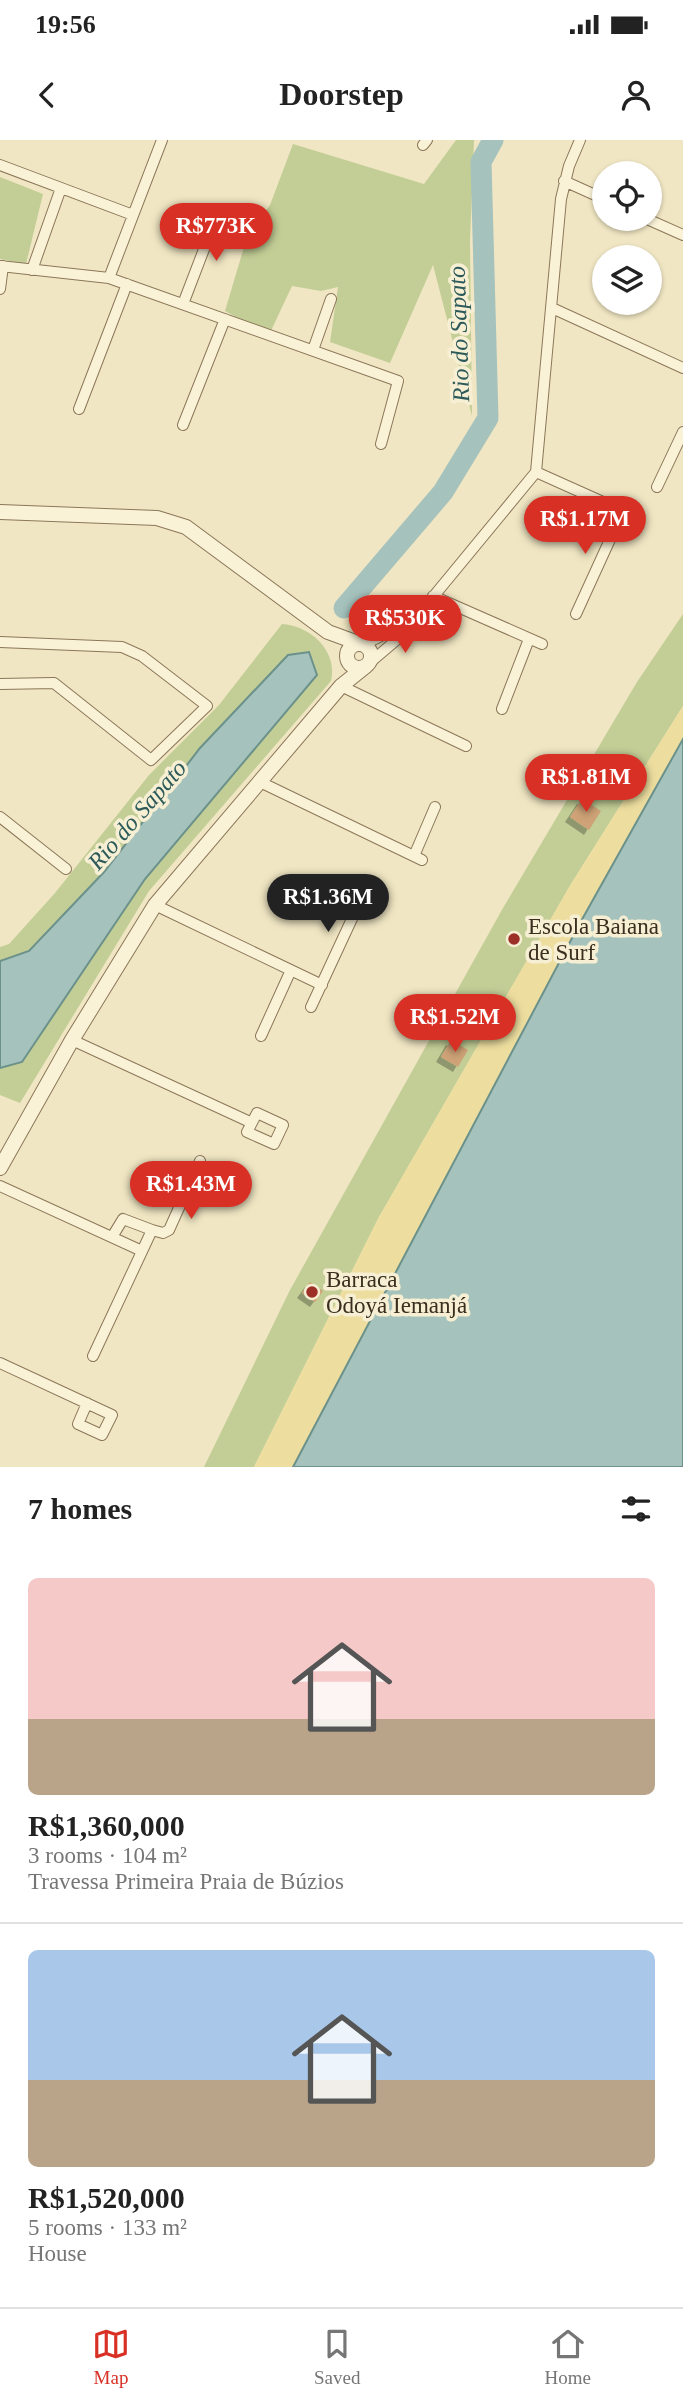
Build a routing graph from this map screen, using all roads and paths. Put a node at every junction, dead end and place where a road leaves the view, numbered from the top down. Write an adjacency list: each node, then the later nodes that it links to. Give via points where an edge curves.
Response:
1 (162, 140): 8 (street)
2 (580, 140): 4 (street)
3 (0, 165): 5 (street)
4 (564, 181): 6 (street); 18 (street)
5 (61, 188): 8 (street); 12 (street)
6 (592, 194)
7 (219, 210): 17 (street)
8 (133, 215): 13 (street)
9 (662, 226): 10 (street)
10 (683, 236)
11 (1, 266): 12 (street); 15 (street)
12 (32, 270): 13 (street)
13 (110, 278): 14 (street)
14 (127, 284): 17 (street); 22 (street)
15 (0, 289)
16 (331, 299): 20 (street)
17 (183, 304): 19 (street)
18 (552, 308): 21 (street); 26 (street)
19 (225, 319): 20 (street); 23 (street)
20 (313, 350): 25 (street, via 398,381)
21 (683, 368)
22 (79, 409)
23 (183, 425)
24 (683, 432): 27 (street)
25 (381, 444)
26 (536, 472): 29 (street); 30 (street, via 623,511)
27 (657, 487)
28 (0, 512): 32 (street, via 171,521 198,535)
29 (433, 596): 31 (street); 33 (street)
30 (576, 614)
31 (415, 617): 35 (street); 38 (street, via 392,645)
32 (328, 632): 35 (street); 37 (street)
33 (529, 639): 36 (street); 41 (street)
34 (0, 642): 39 (street, via 122,647 142,656 207,706 151,760 54,683)
35 (362, 645): 37 (street, via 349,649); 38 (street, via 370,653)
36 (542, 645)
37 (347, 658): 38 (street, via 354,668); 40 (street)
38 (367, 665): 40 (street)
39 (0, 684)
40 (341, 686): 42 (street); 43 (street)
41 (502, 709)
42 (466, 746)
43 (258, 781): 44 (street, via 418,858); 48 (street)
44 (435, 807)
45 (3, 824): 46 (street)
46 (66, 869)
47 (363, 895): 50 (street)
48 (155, 905): 49 (street); 53 (street)
49 (291, 970): 50 (street); 52 (street)
50 (322, 985): 51 (street)
51 (311, 1007)
52 (261, 1036)
53 (72, 1040): 54 (street); 56 (street)
54 (250, 1122)
55 (200, 1161): 58 (street, via 169,1230)
56 (0, 1168)
57 (0, 1186): 59 (street)
58 (152, 1230): 59 (street, via 123,1219); 60 (street)
59 (111, 1237): 60 (street)
60 (142, 1251): 61 (street)
61 (93, 1356)
62 (0, 1363): 63 (street)
63 (87, 1403)

